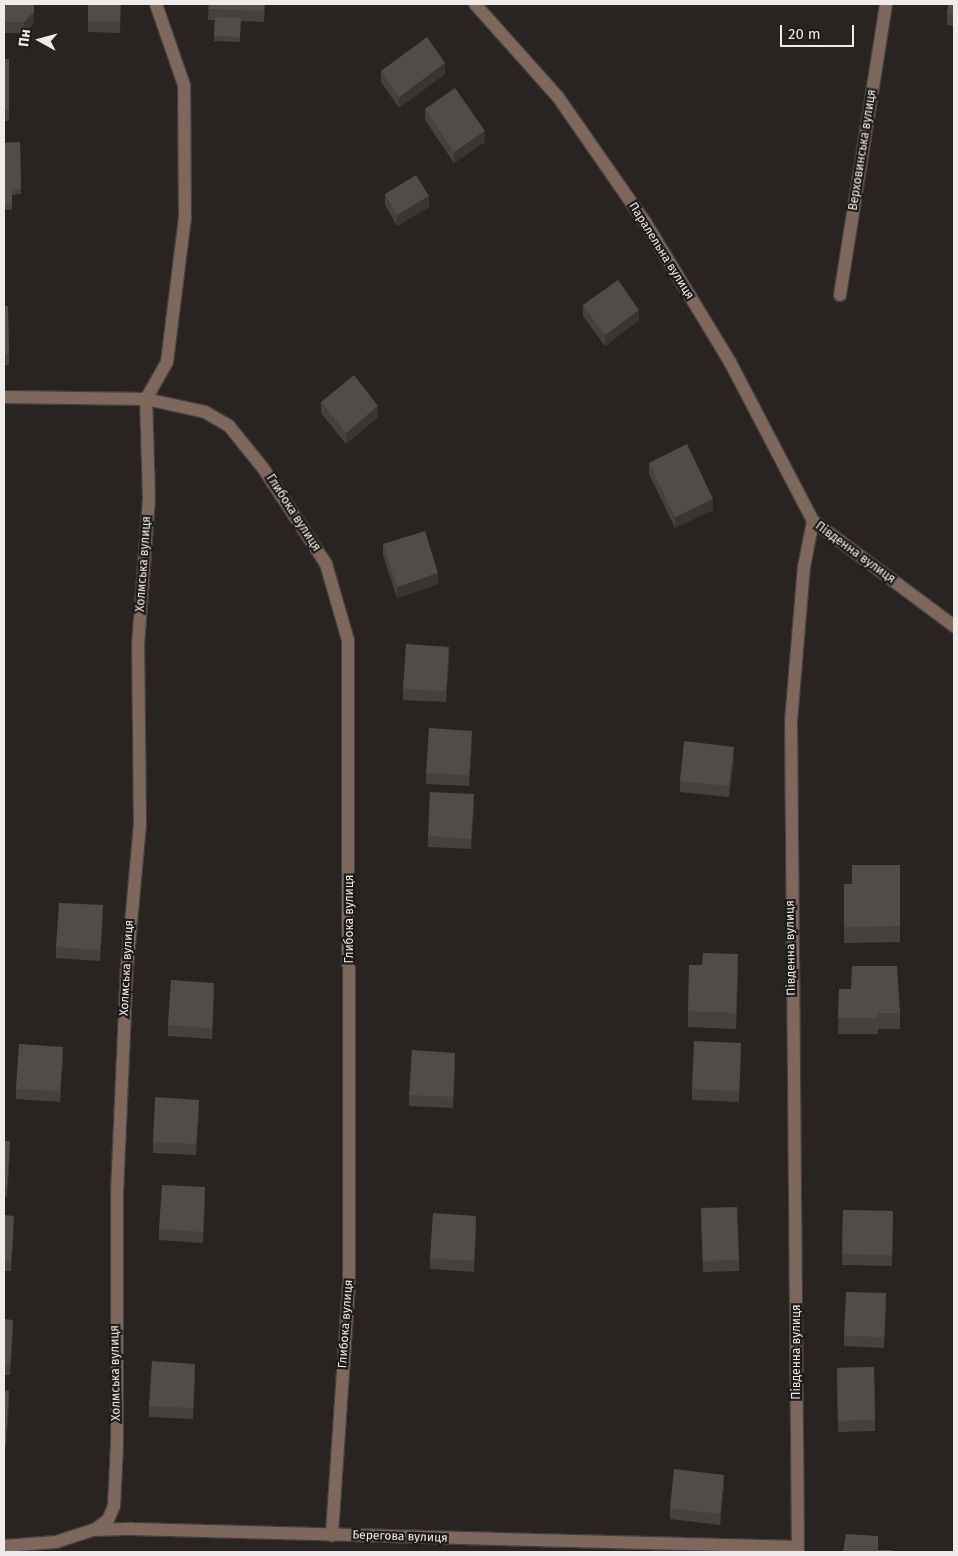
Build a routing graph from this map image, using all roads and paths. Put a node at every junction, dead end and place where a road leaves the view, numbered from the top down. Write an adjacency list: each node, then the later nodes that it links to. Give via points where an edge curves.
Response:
1 (156, 4): 6 (street, via 184,84 186,218 167,362)
2 (475, 4): 7 (street, Паралельна вулиця, via 558,97 644,222 730,362)
3 (886, 4): 4 (street, Верховинська вулиця)
4 (840, 295)
5 (4, 397): 6 (street, Глибока вулиця)
6 (146, 399): 9 (street, Холмська вулиця, via 149,498 138,645 140,824 127,967 117,1193 117,1445 114,1506 108,1520); 10 (street, Глибока вулиця, via 205,412 229,426 263,468 326,564 348,640 349,1284)
7 (813, 521): 8 (street, Південна вулиця); 12 (street, Південна вулиця, via 804,567 791,721)
8 (954, 626)
9 (94, 1530): 10 (street, Берегова вулиця); 11 (street, Берегова вулиця, via 56,1542)
10 (332, 1535): 12 (street, Берегова вулиця)
11 (4, 1546)
12 (798, 1550)

